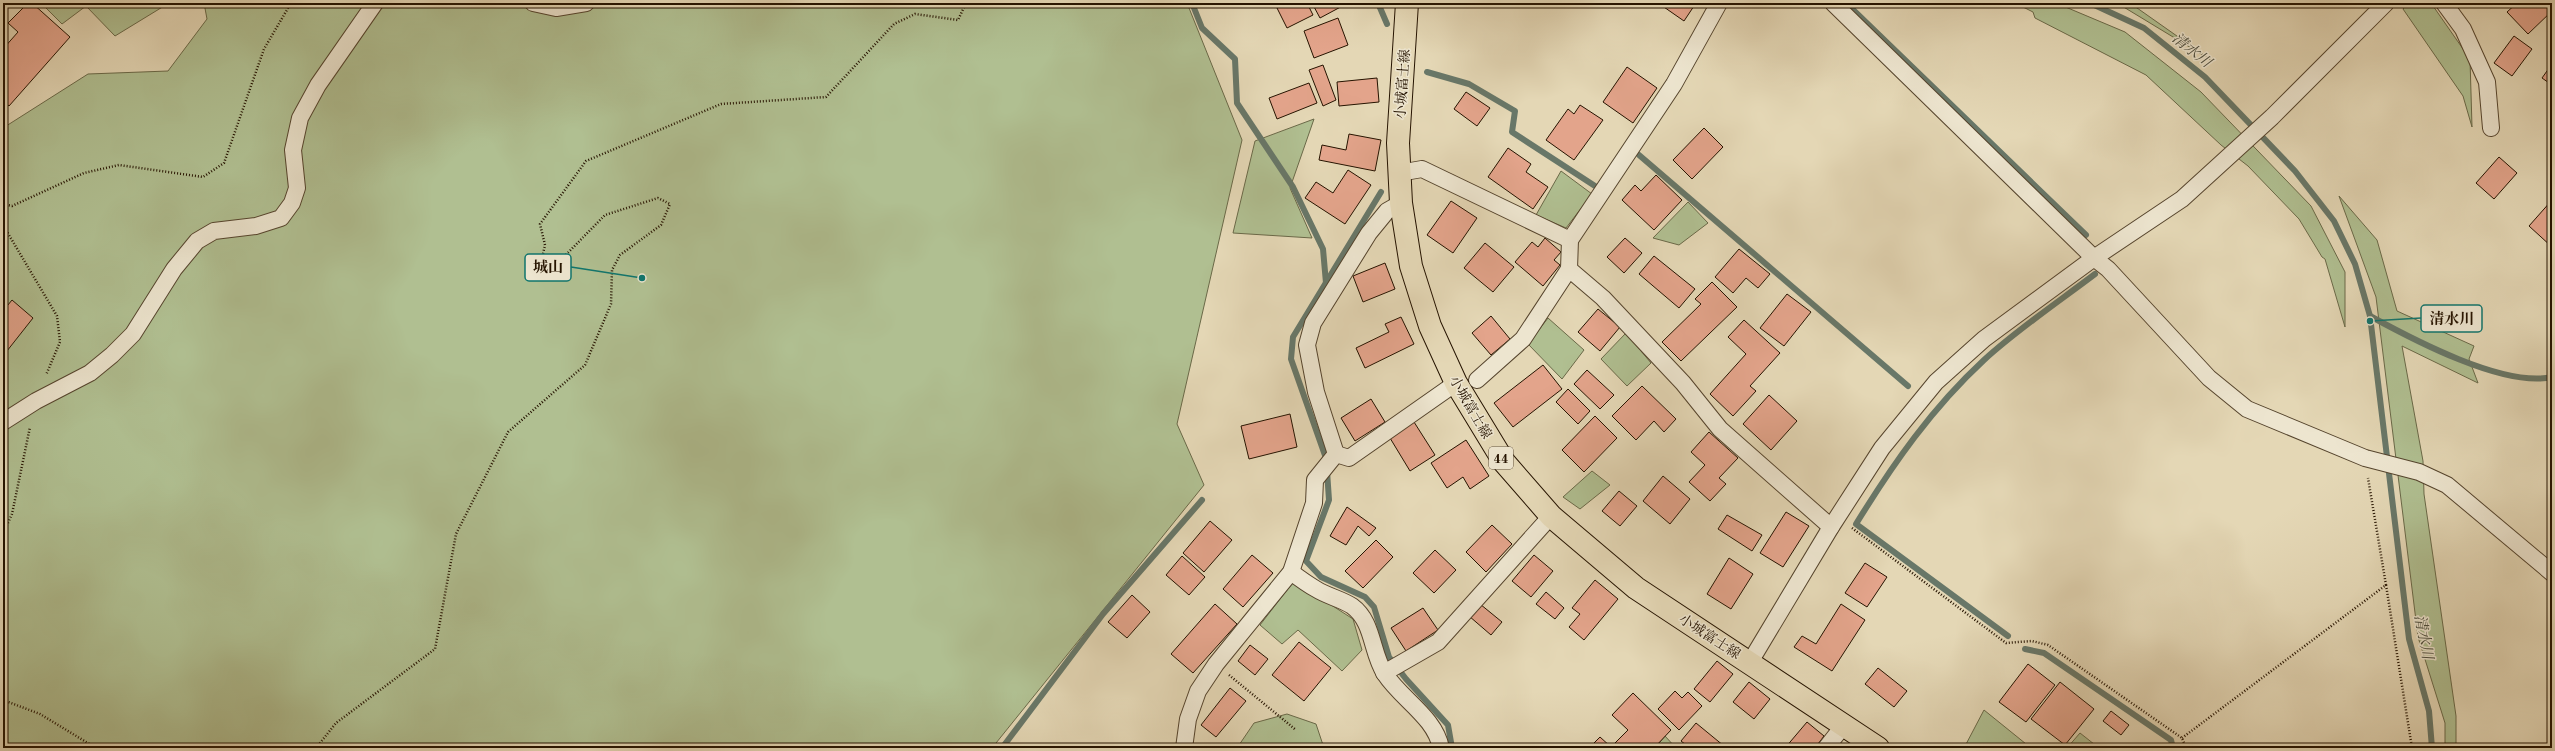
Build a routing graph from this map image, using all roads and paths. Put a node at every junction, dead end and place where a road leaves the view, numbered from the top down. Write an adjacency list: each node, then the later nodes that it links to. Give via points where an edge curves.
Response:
1 (291, 3): 14 (path, via 264,49 224,163 203,177 119,165 84,172 12,206)
2 (375, 3): 21 (street, via 318,85 300,118 293,150 297,188 292,203 281,218 256,226 214,231 197,241 174,269 133,334 112,355 90,372)
3 (533, 3): 4 (street, via 556,8)
4 (586, 3)
5 (966, 3): 39 (path, via 958,20 915,14 894,24 826,97 721,104 586,162 540,224 545,245 540,267 550,271 605,215 658,198 670,204 661,224 620,255 612,270 611,304 584,365 508,432 456,534 435,649 336,723)
6 (1407, 3): 12 (main road, 小城富士線 / 44, via 1398,143)
7 (1719, 3): 16 (street, via 1674,84)
8 (1833, 3): 17 (street)
9 (2386, 3): 17 (street, via 2233,155 2182,199)
10 (2444, 3): 11 (street, via 2463,29 2487,82)
11 (2491, 128)
12 (1399, 173): 13 (main road, 小城富士線 / 44); 16 (street, via 1422,169)
13 (1401, 203): 20 (main road, 小城富士線 / 44, via 1411,266 1430,326); 23 (street, via 1387,211 1369,233 1313,323 1307,345 1316,392)
14 (3, 204)
15 (3, 225): 21 (path, via 57,316 60,342)
16 (1570, 240): 18 (street)
17 (2094, 258): 24 (street, via 2108,269 2209,378 2247,410); 26 (street, via 1984,339 1936,382 1882,448)
18 (1569, 269): 19 (street, via 1523,339); 26 (street, via 1602,298 1683,383 1720,429)
19 (1477, 380)
20 (1456, 383): 23 (street, via 1349,458); 25 (main road, 小城富士線 / 44, via 1504,462)
21 (36, 401): 22 (street); 27 (path, via 12,514)
22 (3, 422)
23 (1336, 454): 28 (street, via 1315,480 1314,503)
24 (2365, 458): 29 (street, via 2419,472 2447,485); 30 (path)
25 (1551, 516): 31 (main road, 小城富士線 / 44, via 1636,588); 33 (street, via 1438,642)
26 (1834, 522): 31 (street); 37 (path, via 2006,643 2032,641 2048,645)
27 (3, 534)
28 (1291, 572): 32 (street); 33 (street, via 1316,590 1353,607 1369,627 1377,661)
29 (2552, 573)
30 (2386, 585): 37 (path); 45 (path)
31 (1750, 662): 35 (main road, 小城富士線 / 44)
32 (1216, 664): 36 (path); 40 (street, via 1198,691 1188,719)
33 (1384, 673): 41 (street, via 1395,689 1432,725)
34 (3, 700): 38 (path, via 40,714)
35 (1844, 725): 42 (street); 43 (main road, 小城富士線 / 44)
36 (1296, 730)
37 (2182, 738): 44 (path)
38 (96, 748)
39 (316, 748)
40 (1184, 748)
41 (1441, 748)
42 (1826, 748)
43 (1878, 748)
44 (2186, 748)
45 (2412, 748)

